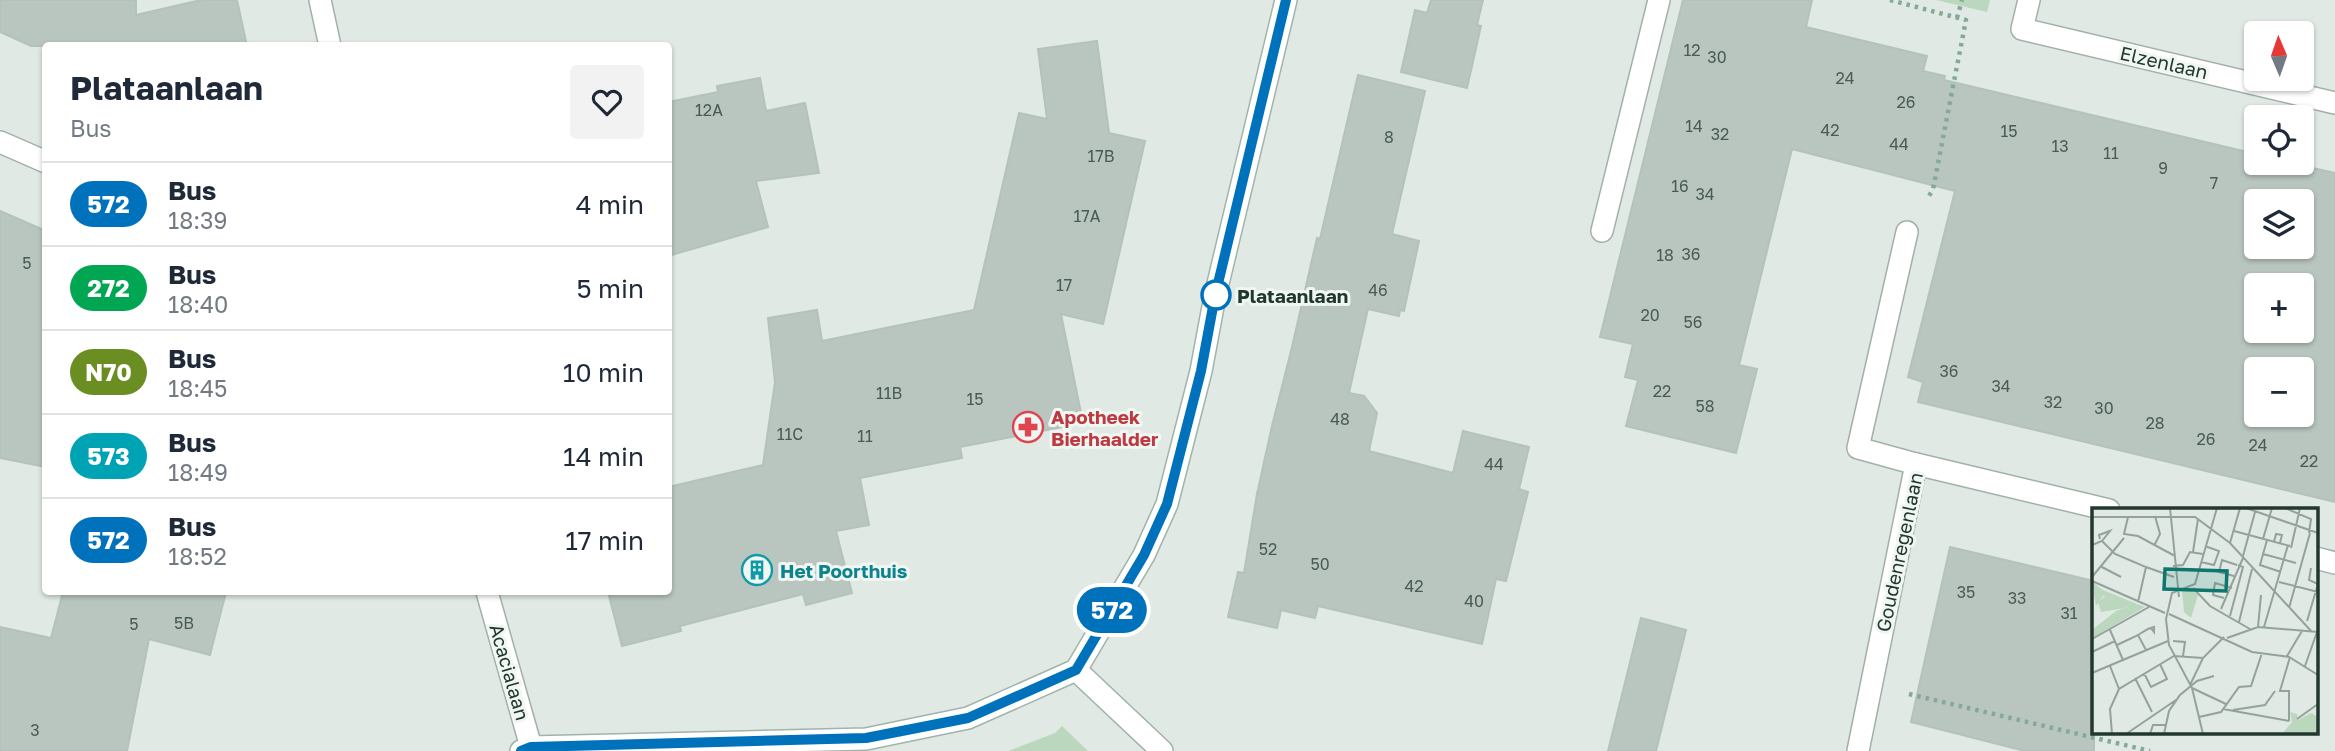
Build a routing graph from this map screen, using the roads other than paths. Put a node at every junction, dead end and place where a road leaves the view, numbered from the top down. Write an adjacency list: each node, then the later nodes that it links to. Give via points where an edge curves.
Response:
1 (320, 0): 5 (street)
2 (1286, 0): 16 (street, via 1167,504 1144,555)
3 (1659, 0): 9 (street)
4 (2029, 0): 6 (street, Elzenlaan, via 2022,29)
5 (329, 42)
6 (2335, 103)
7 (0, 142): 8 (street)
8 (42, 160)
9 (1602, 231)
10 (1908, 232): 11 (street, via 1858,448)
11 (1916, 464): 12 (street, Goudenregenlaan); 19 (street, Goudenregenlaan)
12 (2105, 508)
13 (2318, 559): 14 (street)
14 (2335, 563)
15 (488, 595): 17 (street, Acacialaan)
16 (1076, 670): 17 (street, via 968,718 866,738); 18 (street)
17 (529, 750)
18 (1162, 751)
19 (1858, 751)

